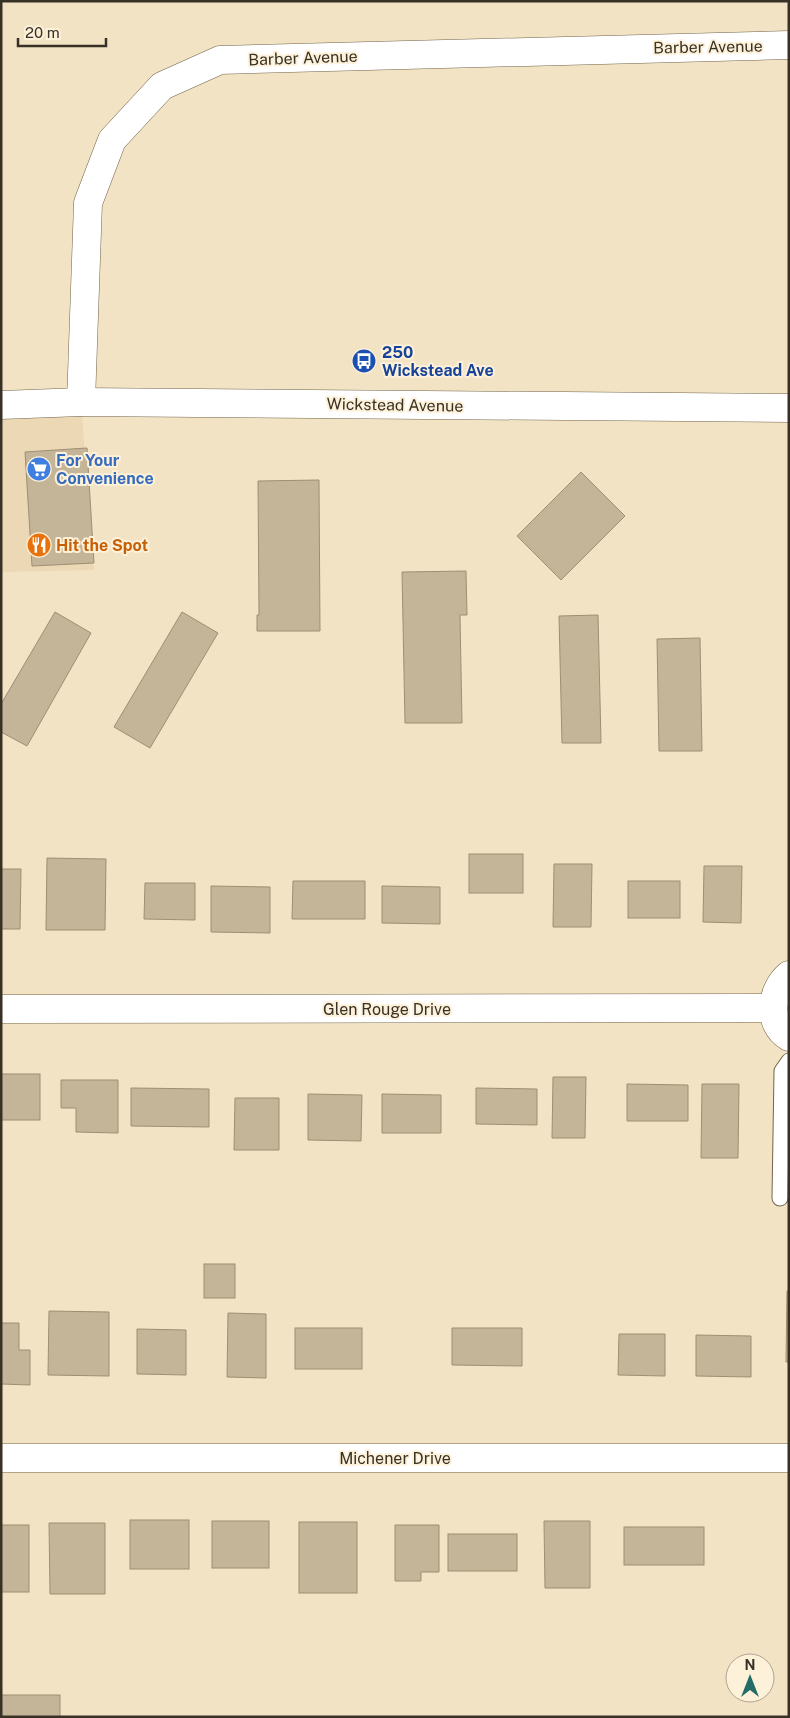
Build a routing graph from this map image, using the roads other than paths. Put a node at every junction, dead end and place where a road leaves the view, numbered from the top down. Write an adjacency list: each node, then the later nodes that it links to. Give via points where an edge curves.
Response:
1 (789, 45): 2 (street, Barber Avenue, via 220,60 162,86 112,140 88,203)
2 (81, 402): 3 (street, Wickstead Avenue); 4 (street, Wickstead Avenue)
3 (1, 405)
4 (789, 408)
5 (789, 975): 6 (street, via 775,994)
6 (773, 1008): 7 (street, Glen Rouge Drive); 8 (street, via 777,1023)
7 (1, 1009)
8 (789, 1037)
9 (789, 1061): 10 (lane, via 782,1071)
10 (780, 1198)
11 (1, 1458): 12 (street, Michener Drive)
12 (789, 1458)

